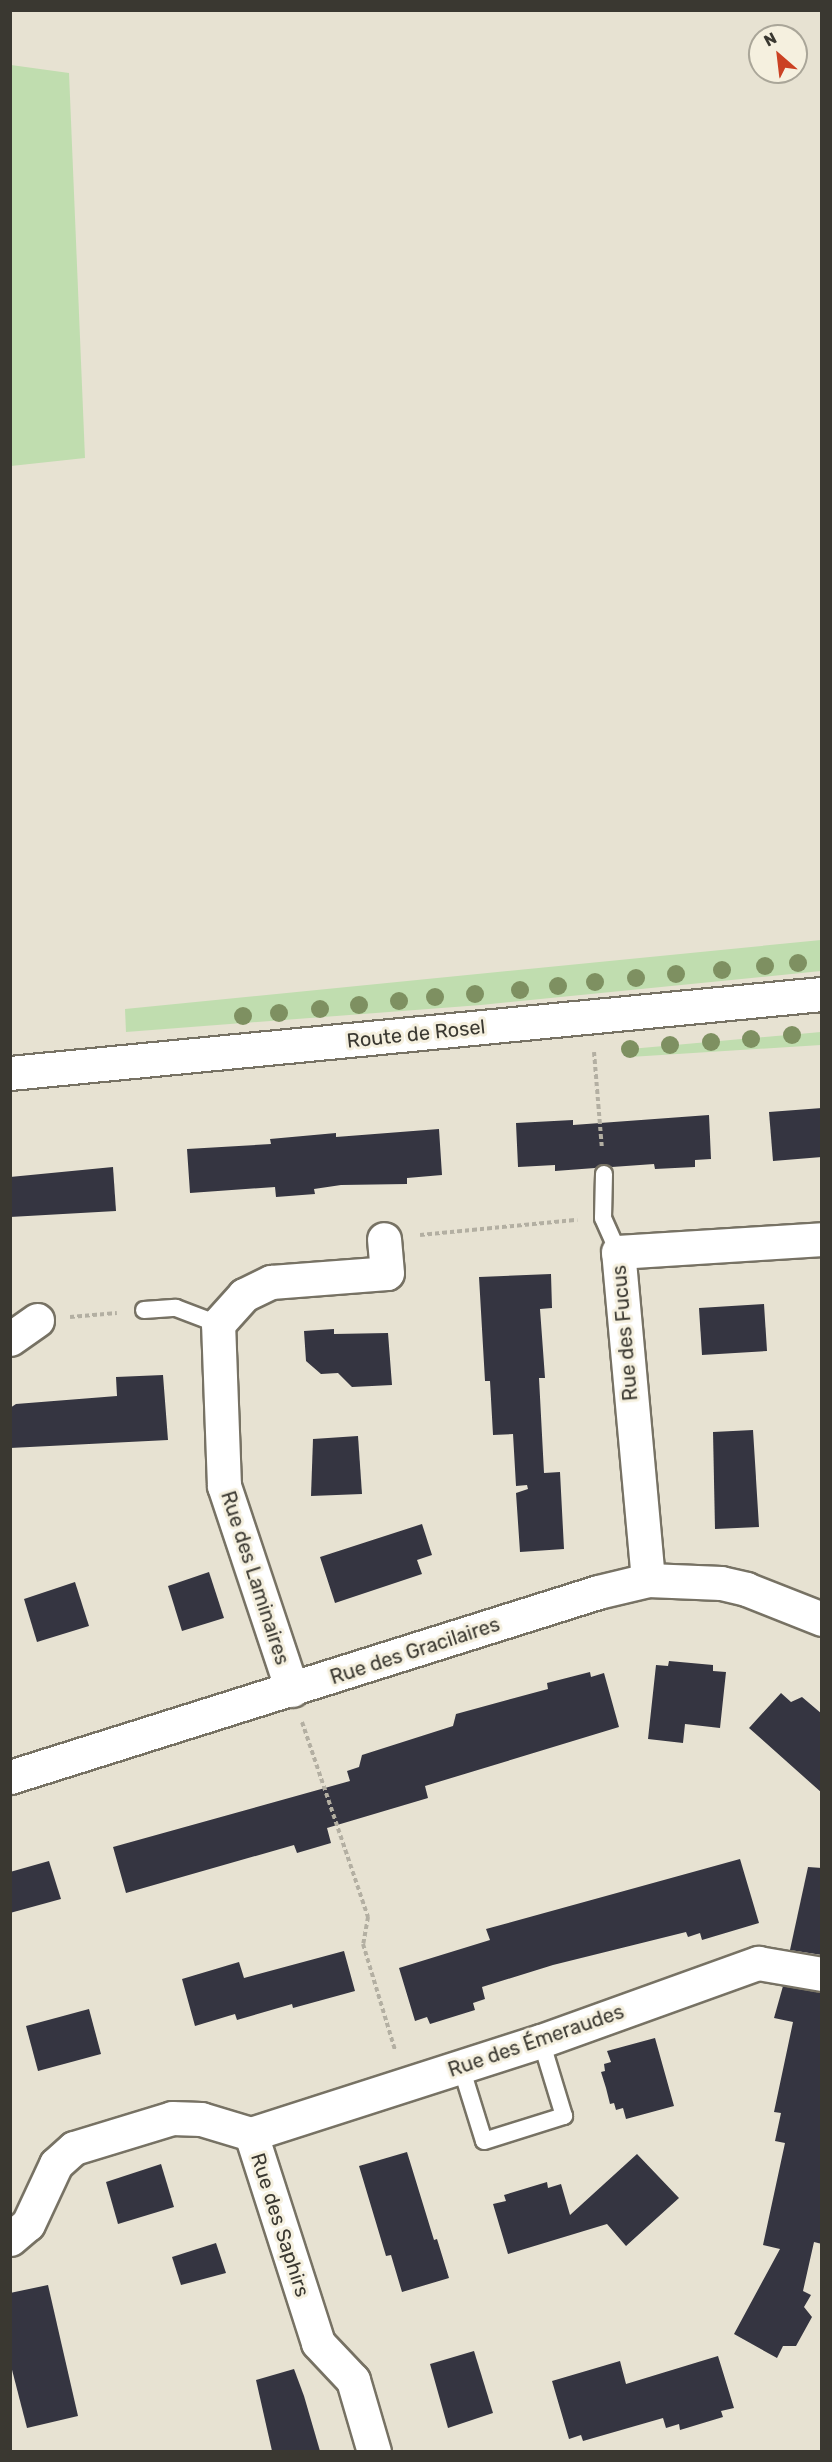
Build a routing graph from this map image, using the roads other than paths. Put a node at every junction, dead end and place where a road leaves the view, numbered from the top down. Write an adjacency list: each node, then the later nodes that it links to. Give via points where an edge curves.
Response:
1 (822, 994): 2 (street, Route de Rosel)
2 (10, 1073)
3 (604, 1174): 6 (lane, via 603,1218)
4 (384, 1239): 9 (street, via 387,1273 271,1282 244,1295)
5 (822, 1239): 6 (street, Rue des Fucus)
6 (618, 1252): 11 (street, Rue des Fucus)
7 (144, 1310): 9 (lane, via 176,1308)
8 (36, 1320): 10 (street)
9 (218, 1324): 13 (street, Rue des Laminaires, via 224,1486)
10 (10, 1339)
11 (648, 1580): 12 (street, Rue des Gracilaires, via 722,1583); 13 (street, Rue des Gracilaires, via 598,1592)
12 (822, 1619)
13 (292, 1690): 14 (street, Rue des Gracilaires)
14 (10, 1777)
15 (822, 1974): 16 (street, Rue des Émeraudes, via 758,1963)
16 (541, 2042): 17 (street, Rue des Émeraudes); 17 (lane, via 564,2116 484,2141)
17 (461, 2067): 18 (street, Rue des Émeraudes)
18 (251, 2134): 19 (street, Rue des Saphirs, via 201,2119 172,2118 74,2148 56,2164 28,2224); 20 (street, Rue des Saphirs, via 318,2343 353,2380)
19 (10, 2239)
20 (374, 2451)

